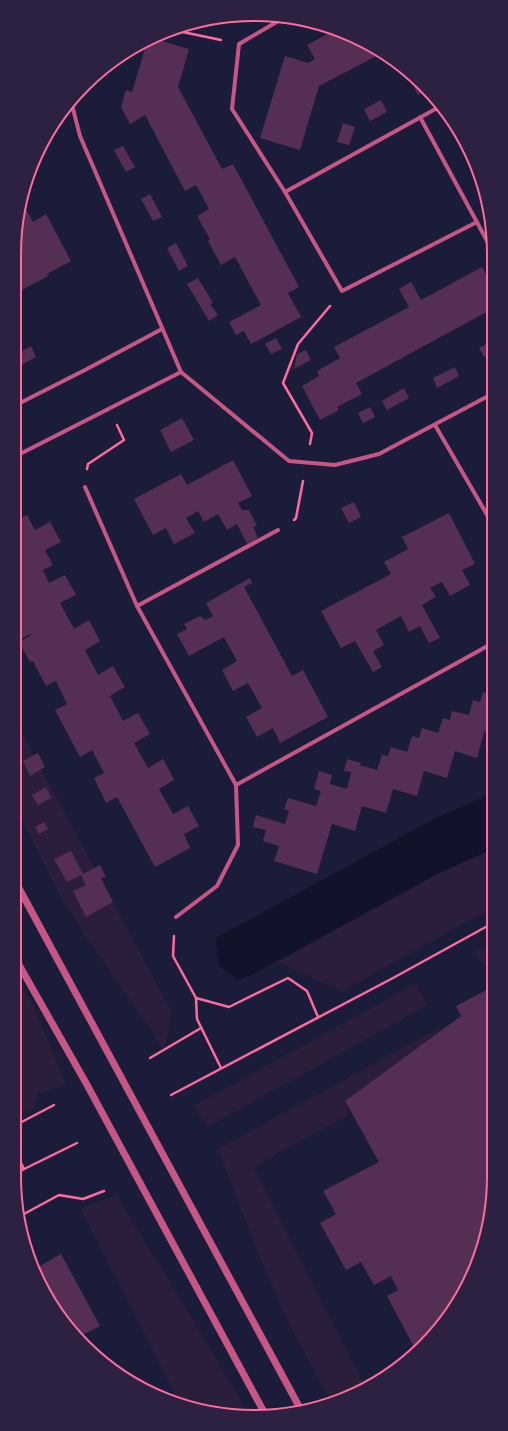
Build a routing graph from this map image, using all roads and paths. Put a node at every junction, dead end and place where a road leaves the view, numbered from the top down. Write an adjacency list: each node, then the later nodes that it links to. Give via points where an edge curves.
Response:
1 (277, 22): 3 (street)
2 (183, 32): 3 (path)
3 (239, 44): 7 (street, via 232,109)
4 (73, 108): 11 (street, via 80,136)
5 (436, 109): 6 (street)
6 (420, 117): 7 (street); 8 (street)
7 (285, 192): 10 (street)
8 (477, 222): 9 (street); 10 (street)
9 (487, 241)
10 (342, 291): 17 (path, via 298,344 283,383 312,433)
11 (162, 329): 12 (street); 14 (street)
12 (181, 372): 16 (street); 17 (street, via 288,461)
13 (487, 397): 15 (street)
14 (21, 402)
15 (435, 425): 17 (street, via 379,454 335,466); 19 (street)
16 (21, 453)
17 (306, 462): 20 (path, via 296,518)
18 (85, 487): 21 (street)
19 (487, 516)
20 (278, 530): 21 (street)
21 (137, 606): 23 (street)
22 (487, 646): 23 (street)
23 (236, 785): 25 (street, via 238,845 217,886)
24 (21, 892): 42 (street)
25 (176, 918): 28 (path, via 172,956)
26 (487, 926): 29 (path)
27 (21, 968): 43 (street)
28 (196, 998): 29 (path, via 229,1008 288,978 307,991); 30 (path, via 197,1019)
29 (318, 1017): 32 (path)
30 (201, 1028): 31 (path); 32 (path)
31 (150, 1058)
32 (221, 1068): 33 (path)
33 (171, 1094)
34 (54, 1106): 35 (path)
35 (21, 1122)
36 (77, 1143): 38 (path)
37 (21, 1163): 38 (path)
38 (24, 1169): 39 (path)
39 (21, 1170)
40 (104, 1191): 41 (path, via 83,1199 60,1195)
41 (24, 1214)
42 (299, 1406)
43 (263, 1410)

